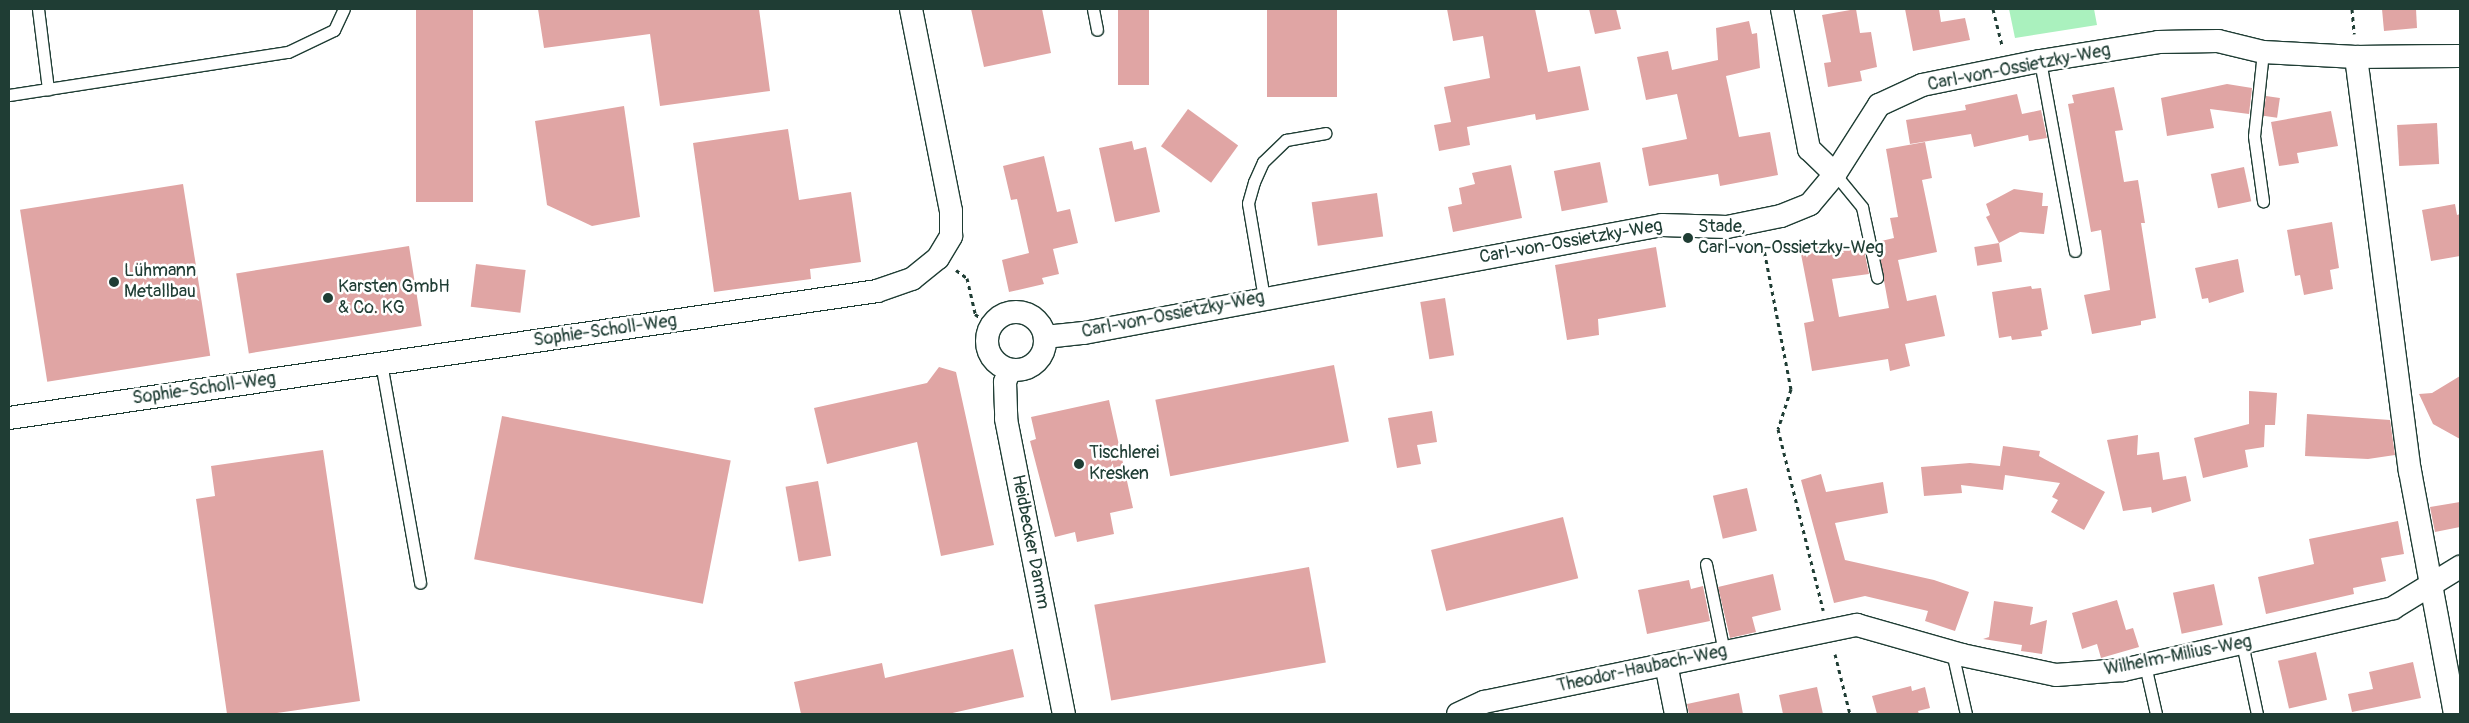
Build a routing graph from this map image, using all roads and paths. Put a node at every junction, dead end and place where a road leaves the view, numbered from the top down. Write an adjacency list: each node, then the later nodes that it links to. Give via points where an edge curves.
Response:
1 (38, 9): 13 (lane)
2 (344, 9): 13 (lane, via 334,30 288,52)
3 (911, 9): 20 (street, Sophie-Scholl-Weg, via 952,211 951,236)
4 (1093, 9): 7 (lane)
5 (1782, 9): 16 (street, via 1809,149)
6 (1993, 9): 12 (path)
7 (1097, 30)
8 (2263, 52): 10 (street, Carl-von-Ossietzky-Weg); 11 (street, Carl-von-Ossietzky-Weg, via 2218,41 2158,42); 17 (lane, via 2254,136)
9 (2460, 56): 10 (street, Carl-von-Ossietzky-Weg)
10 (2356, 57): 31 (street, via 2410,471)
11 (2040, 61): 12 (street, Carl-von-Ossietzky-Weg); 19 (lane)
12 (2007, 69): 16 (street, Carl-von-Ossietzky-Weg, via 1922,85 1879,105)
13 (48, 89): 14 (lane)
14 (9, 95)
15 (1326, 133): 22 (lane, via 1286,140 1263,162 1254,182 1248,203)
16 (1835, 174): 18 (street, Carl-von-Ossietzky-Weg, via 1810,204); 21 (lane, via 1862,207)
17 (2263, 201)
18 (1758, 221): 22 (street, Carl-von-Ossietzky-Weg, via 1727,227 1662,225); 32 (path, via 1790,389 1778,429)
19 (2075, 251)
20 (938, 258): 23 (path, via 967,278 974,314); 25 (street, Sophie-Scholl-Weg, via 912,279 876,291)
21 (1877, 278)
22 (1264, 298): 24 (street, Carl-von-Ossietzky-Weg, via 1084,333)
23 (991, 324): 24 (street, via 998,317 1017,311 1036,319); 26 (street, via 987,333 988,352 993,361)
24 (1045, 337): 26 (street, via 1045,346 1036,362 1019,370)
25 (381, 363): 27 (street, Sophie-Scholl-Weg); 30 (lane)
26 (1010, 370): 38 (street, Heidbecker Damm, via 1005,382 1006,419)
27 (9, 418)
28 (1706, 564): 34 (lane)
29 (2460, 567): 31 (street, Wilhelm-Milius-Weg)
30 (420, 583)
31 (2430, 587): 33 (street, Wilhelm-Milius-Weg, via 2393,608); 45 (street)
32 (1828, 630): 34 (street, Theodor-Haubach-Weg); 35 (street, Wilhelm-Milius-Weg, via 1857,625); 41 (path)
33 (2242, 643): 37 (street, Wilhelm-Milius-Weg); 44 (lane)
34 (1724, 652): 36 (street, Theodor-Haubach-Weg)
35 (1952, 652): 37 (street, Wilhelm-Milius-Weg, via 2056,675); 42 (lane)
36 (1666, 664): 39 (street, Theodor-Haubach-Weg, via 1484,702); 40 (street)
37 (2145, 665): 43 (lane)
38 (1064, 714)
39 (1458, 714)
40 (1676, 714)
41 (1850, 714)
42 (1966, 714)
43 (2156, 714)
44 (2258, 714)
45 (2456, 714)

